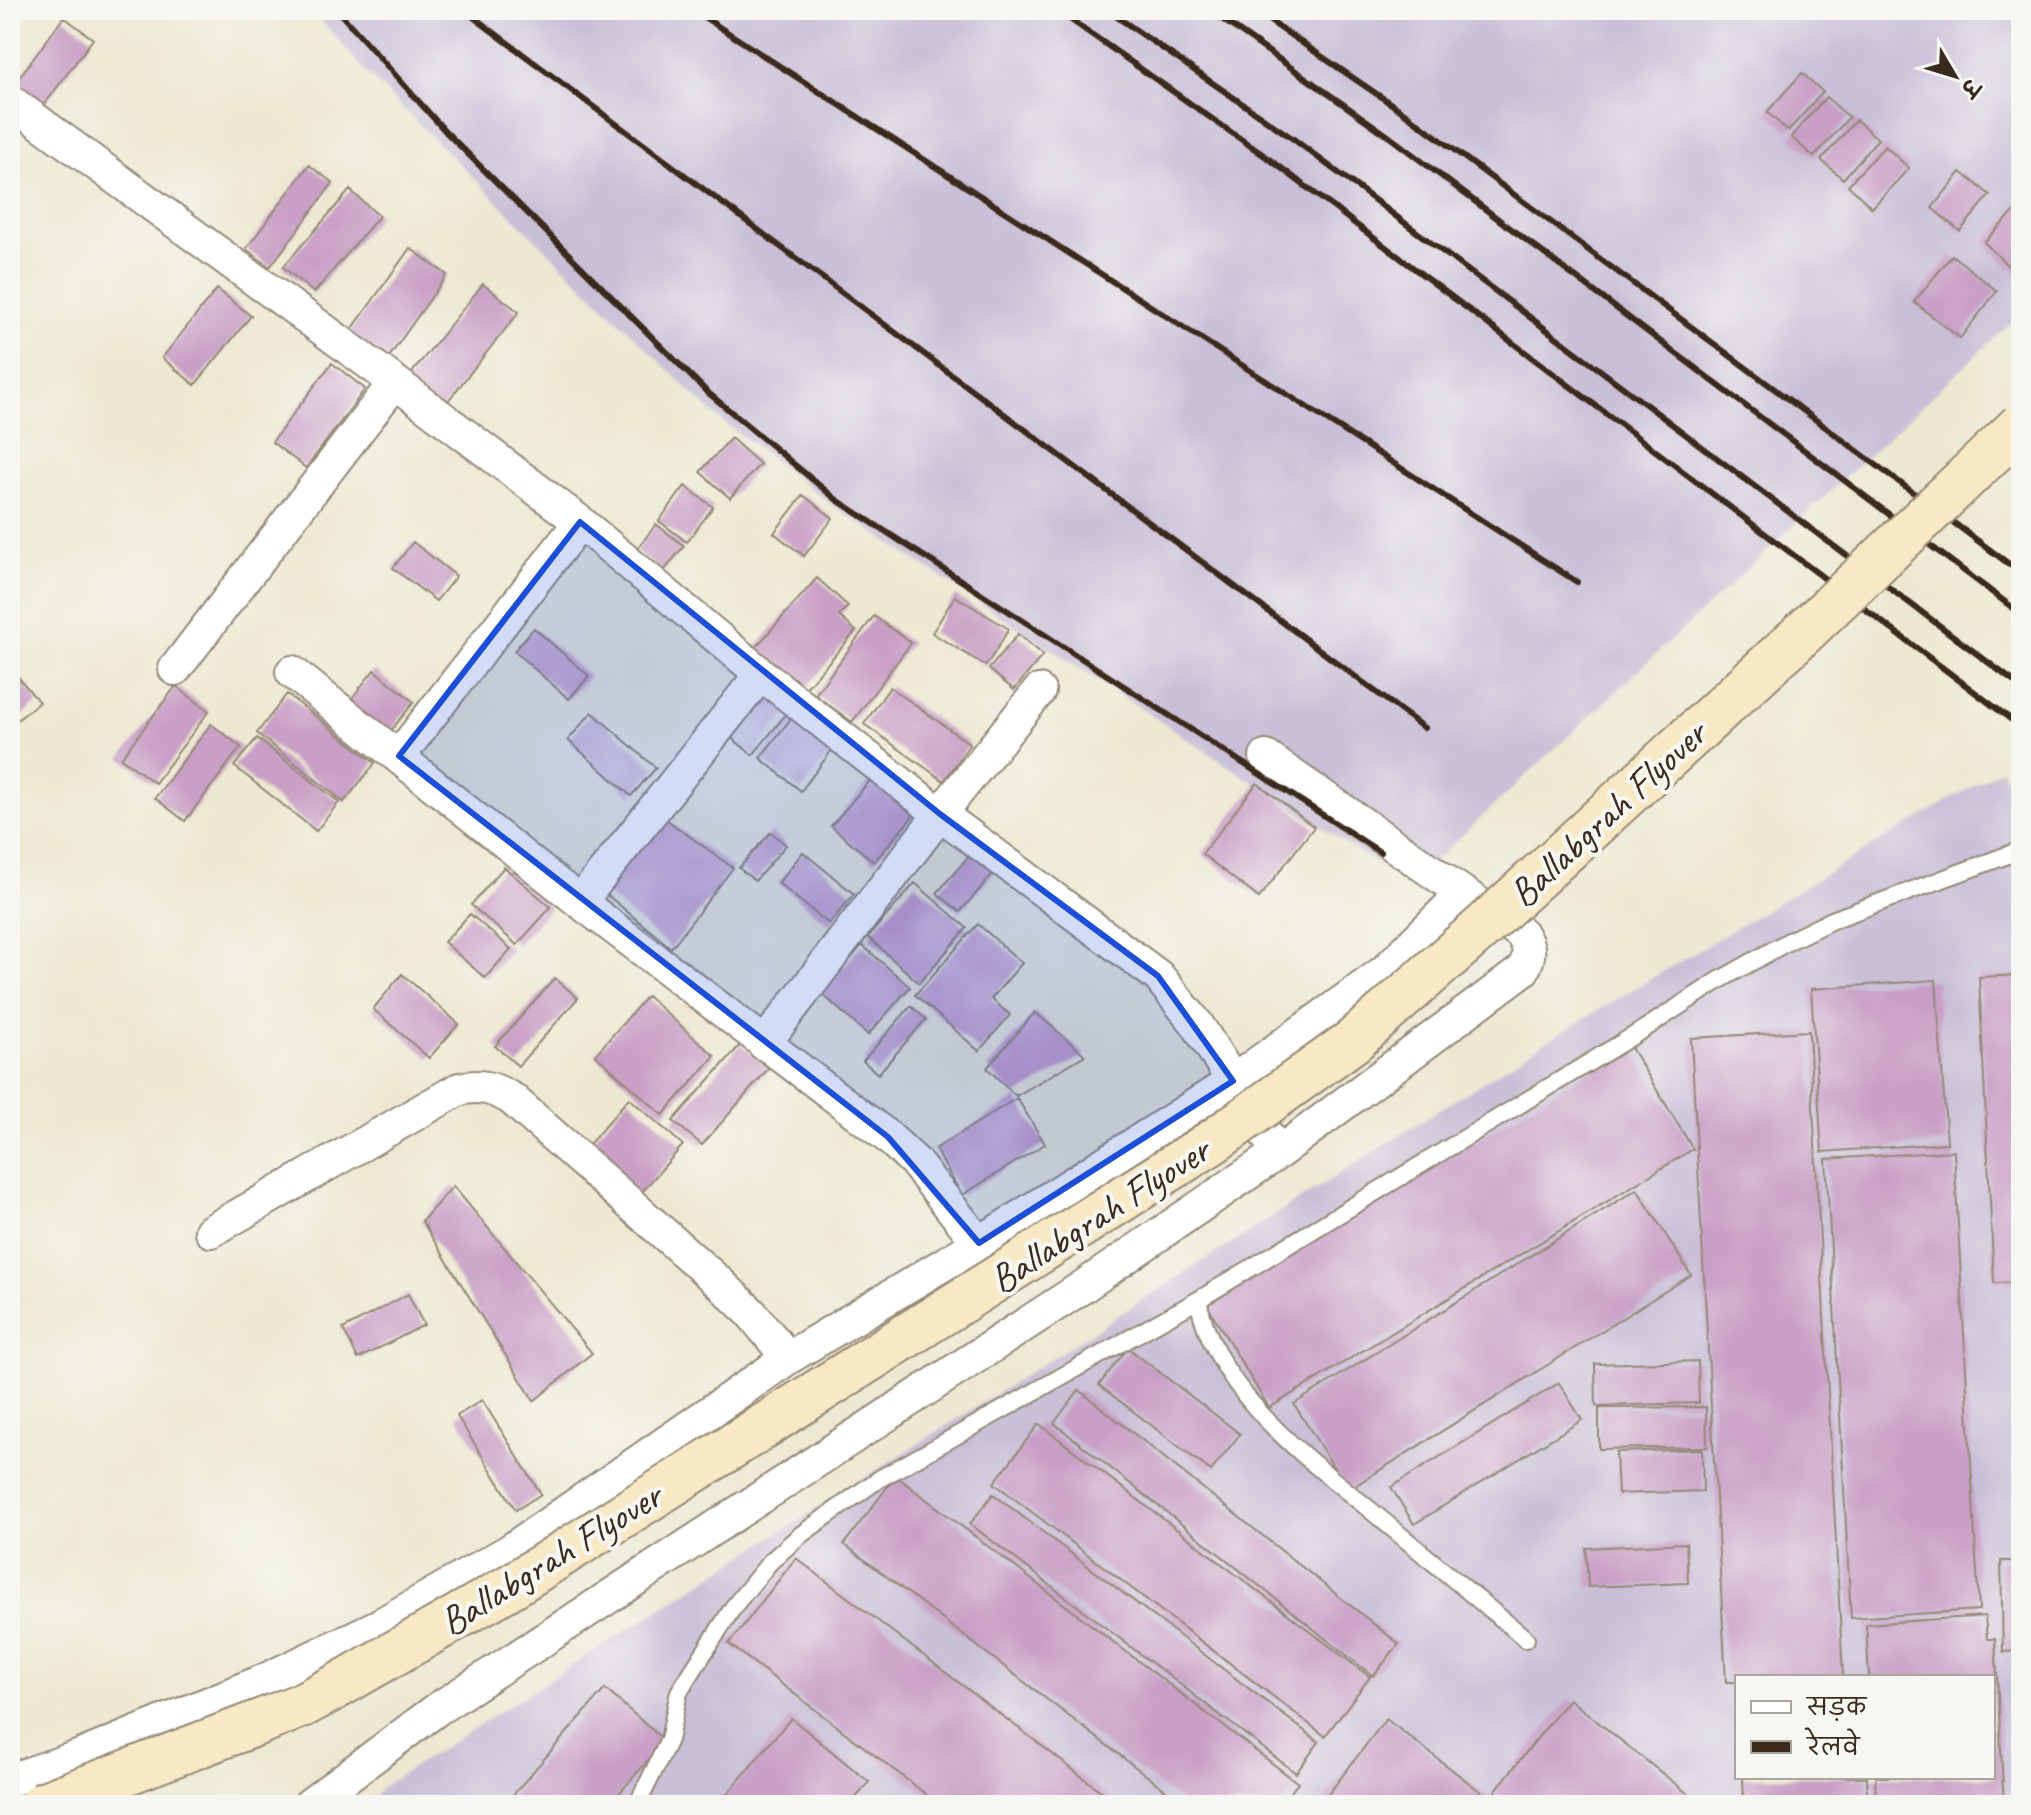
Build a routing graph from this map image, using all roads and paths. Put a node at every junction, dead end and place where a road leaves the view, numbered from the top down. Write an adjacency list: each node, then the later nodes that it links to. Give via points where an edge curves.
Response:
1 (10, 101): 2 (street)
2 (395, 382): 4 (street); 5 (street)
3 (2021, 425): 24 (main road, Ballabgrah Flyover, bridge, via 1485,925 1353,1041 1214,1141 513,1585 334,1688)
4 (580, 522): 7 (street); 9 (street)
5 (175, 669)
6 (292, 672): 9 (street)
7 (761, 674): 11 (street); 14 (street)
8 (1039, 691): 11 (street)
9 (399, 756): 14 (street)
10 (1266, 757): 13 (street)
11 (940, 814): 15 (street); 16 (street, via 1158,976)
12 (2021, 850): 20 (lane, via 1789,941)
13 (1463, 893): 16 (street, via 1385,971); 17 (street, via 1521,933 1529,946 1523,970)
14 (580, 902): 15 (street)
15 (764, 1044): 19 (street, via 914,1161)
16 (1233, 1081): 17 (street); 19 (street)
17 (1278, 1153): 25 (street, via 436,1710)
18 (211, 1231): 21 (street, via 459,1089 476,1085 512,1099 723,1286)
19 (979, 1243): 21 (street)
20 (1198, 1300): 22 (lane, via 1219,1355 1249,1400 1286,1440); 26 (lane, via 879,1479 770,1562 734,1606 679,1692 669,1740)
21 (788, 1358): 23 (street, via 509,1551 380,1625 265,1680)
22 (1526, 1639)
23 (10, 1780)
24 (41, 1805)
25 (309, 1805)
26 (637, 1805)

